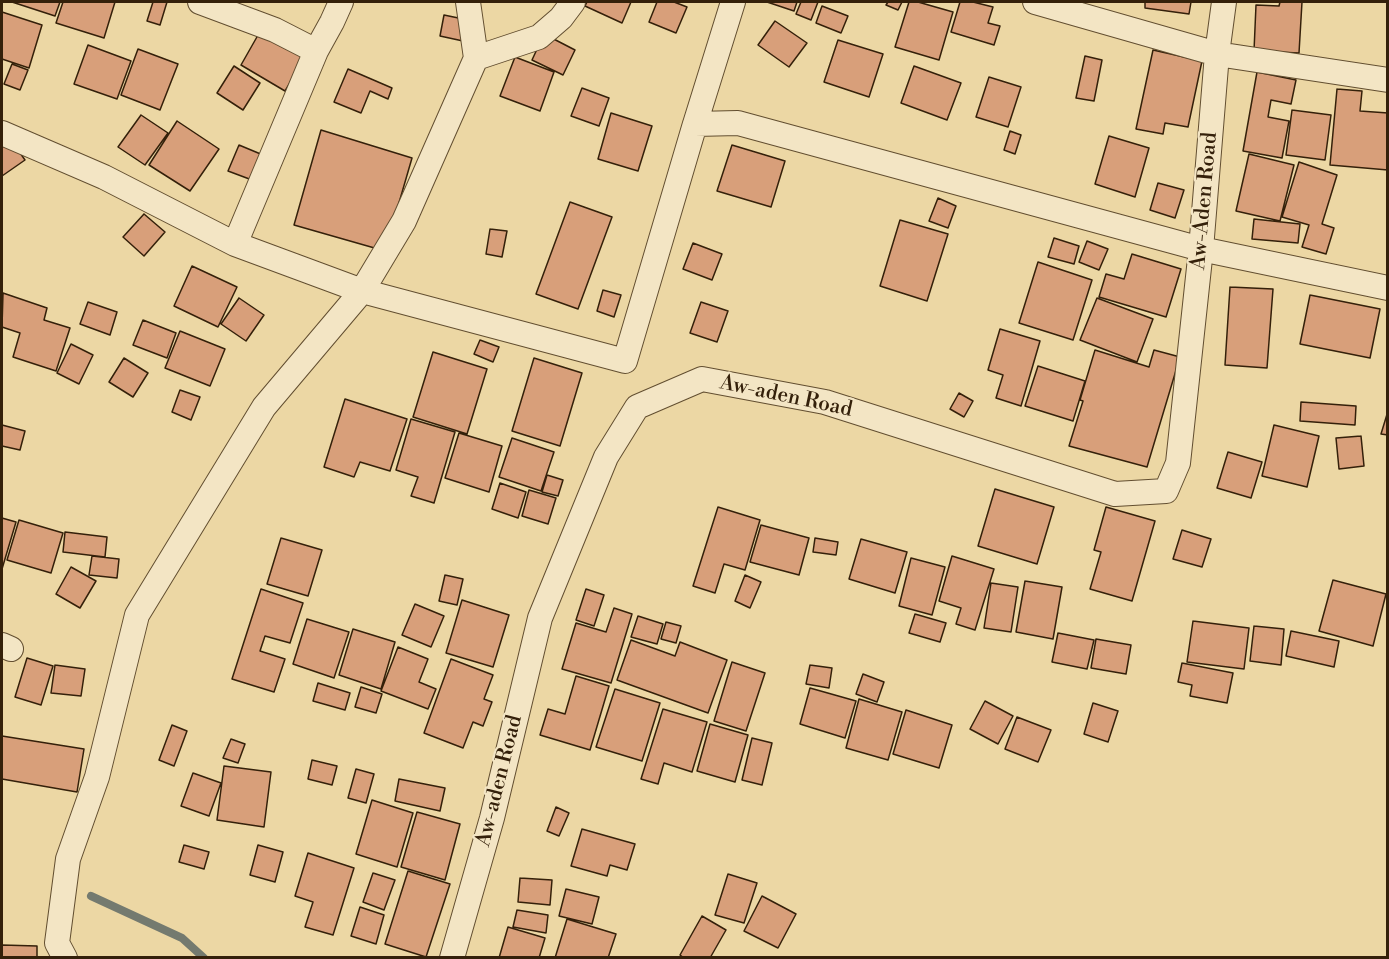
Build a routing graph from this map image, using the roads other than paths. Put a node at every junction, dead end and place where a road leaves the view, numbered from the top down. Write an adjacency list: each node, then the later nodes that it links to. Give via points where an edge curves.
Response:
1 (200, 2): 8 (street, via 275,30)
2 (341, 2): 8 (street)
3 (468, 2): 10 (street)
4 (573, 2): 10 (street, via 539,37)
5 (733, 2): 12 (street)
6 (1035, 2): 9 (street)
7 (1224, 2): 9 (street, Aw-Aden Road)
8 (315, 51): 14 (street)
9 (1217, 54): 11 (street); 15 (street, Aw-Aden Road)
10 (476, 58): 17 (street, via 404,221)
11 (1388, 80)
12 (694, 124): 15 (street, via 738,123); 17 (street, via 625,361)
13 (2, 132): 14 (street, via 104,177)
14 (235, 244): 17 (street)
15 (1201, 249): 16 (street); 18 (street, Aw-Aden Road)
16 (1388, 288)
17 (362, 291): 19 (street, via 264,407 137,615 97,777 68,859 57,943)
18 (1184, 400): 20 (street, Aw-aden Road, via 1178,463 1166,492 1115,494 825,402 702,379 637,407 606,457 540,618 492,818)
19 (65, 957)
20 (452, 957)

